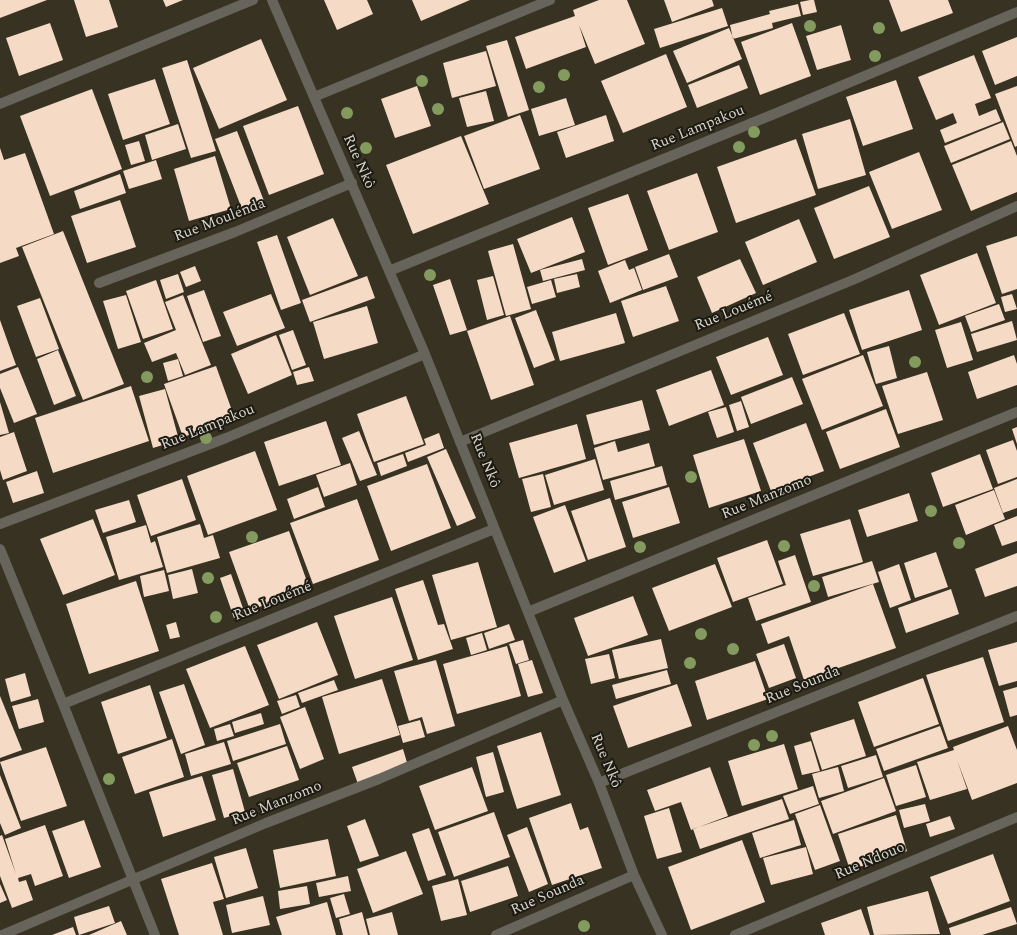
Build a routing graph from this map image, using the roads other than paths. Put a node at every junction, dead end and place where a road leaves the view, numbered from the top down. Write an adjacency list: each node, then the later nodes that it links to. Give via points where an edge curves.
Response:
1 (253, 0): 6 (street)
2 (272, 0): 5 (street, Rue Nkô)
3 (550, 0): 5 (street)
4 (1017, 12): 9 (street, Rue Lampakou, via 780,112)
5 (314, 97): 7 (street, Rue Nkô)
6 (0, 104)
7 (352, 184): 9 (street, Rue Nkô); 10 (street, Rue Moulénda, via 235,232)
8 (1017, 206): 13 (street, Rue Louémé, via 855,279)
9 (389, 270): 11 (street, Rue Nkô)
10 (99, 283)
11 (426, 354): 13 (street, Rue Nkô); 14 (street, Rue Lampakou, via 226,438)
12 (1017, 412): 17 (street, Rue Manzomo)
13 (460, 442): 15 (street, Rue Nkô)
14 (0, 524)
15 (494, 529): 17 (street, Rue Nkô); 20 (street, Rue Louémé)
16 (0, 549): 20 (street)
17 (528, 612): 19 (street, Rue Nkô)
18 (1017, 616): 21 (street, Rue Sounda)
19 (563, 700): 21 (street, Rue Nkô); 24 (street, Rue Manzomo)
20 (64, 704): 24 (street)
21 (599, 783): 23 (street, Rue Nkô)
22 (1017, 817): 29 (street, Rue Ndouo)
23 (634, 875): 27 (street, Rue Sounda); 28 (street, Rue Nkô)
24 (133, 880): 25 (street, Rue Manzomo); 26 (street)
25 (2, 935)
26 (155, 935)
27 (496, 935)
28 (662, 935)
29 (735, 935)

